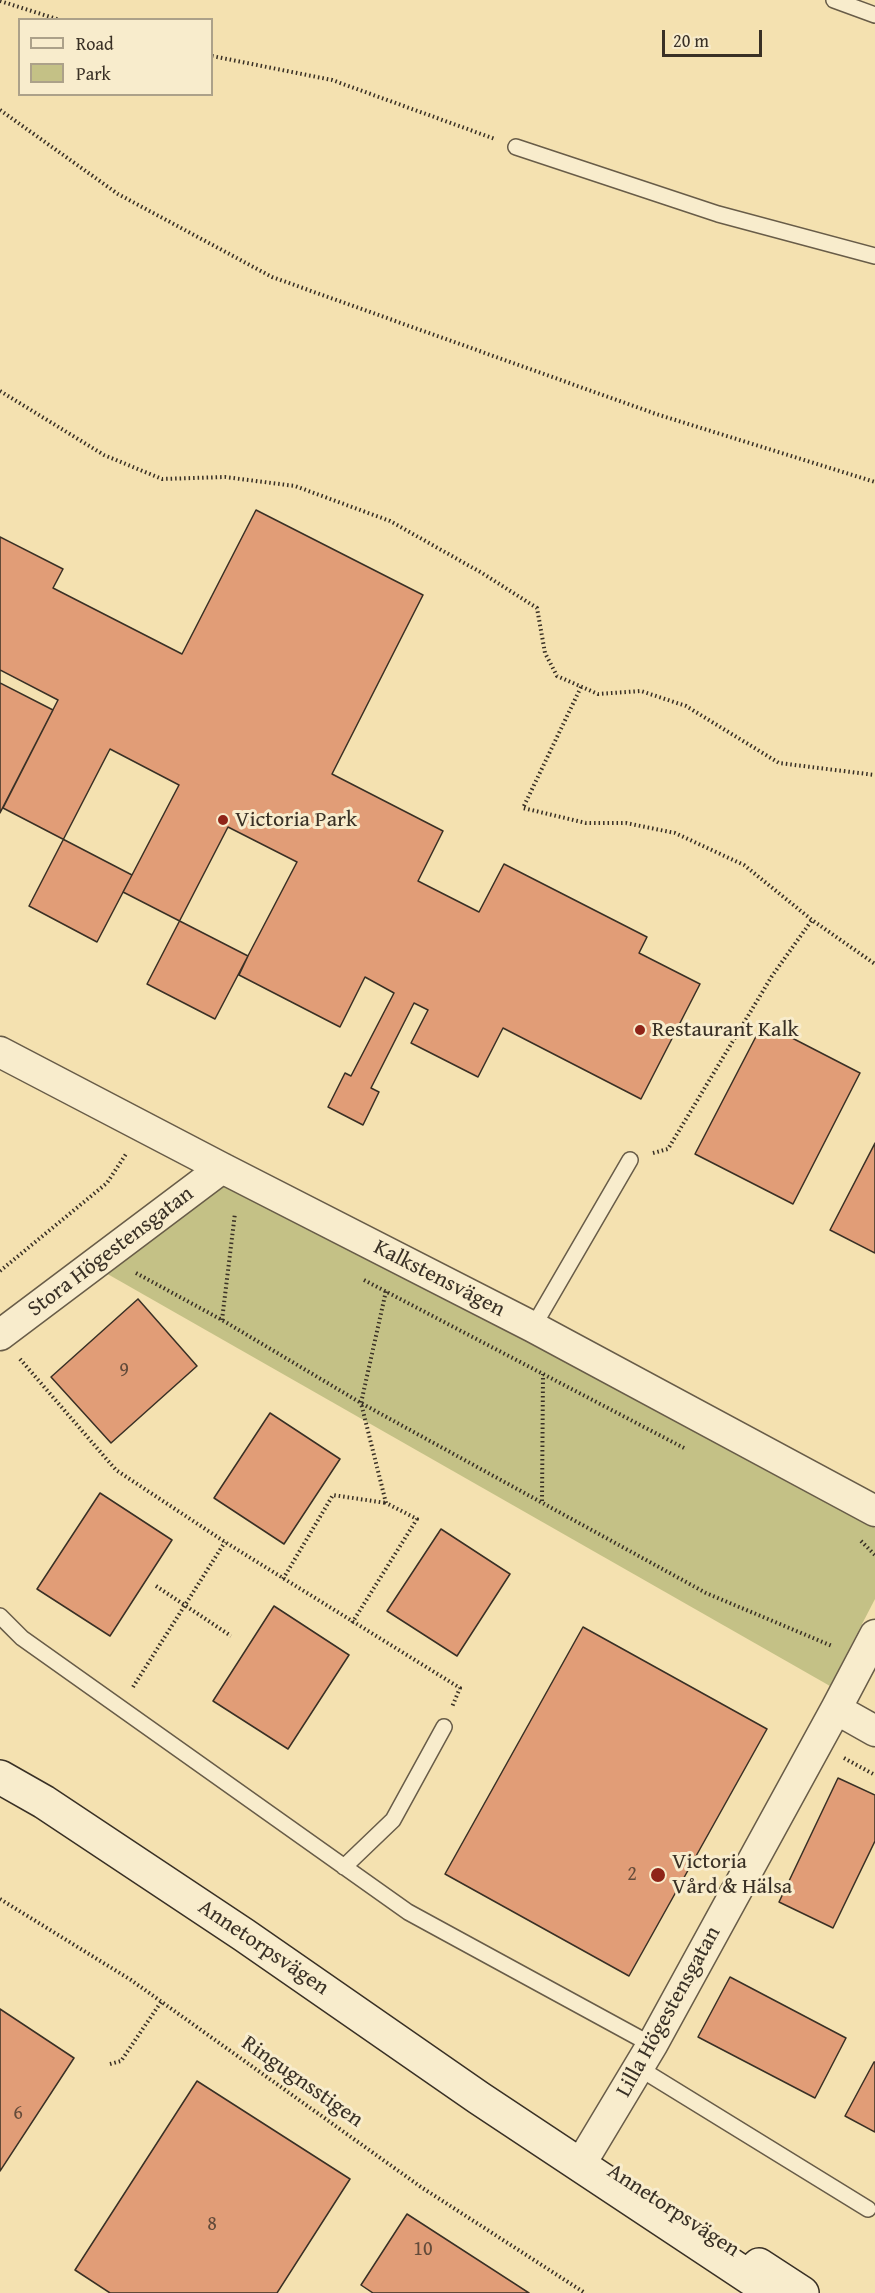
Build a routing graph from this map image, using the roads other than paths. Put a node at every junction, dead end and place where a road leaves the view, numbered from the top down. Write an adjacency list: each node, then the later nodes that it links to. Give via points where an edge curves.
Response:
1 (834, 0): 2 (lane)
2 (875, 15)
3 (516, 147): 4 (lane, via 718,213)
4 (875, 256)
5 (0, 1052): 7 (street, Kalkstensvägen)
6 (630, 1160): 8 (lane)
7 (222, 1168): 8 (street, Kalkstensvägen); 9 (street, Stora Högestensgatan, via 107,1257)
8 (533, 1327): 10 (street, Kalkstensvägen)
9 (7, 1344)
10 (875, 1511)
11 (0, 1616): 19 (lane, via 22,1638)
12 (869, 1647): 13 (street)
13 (836, 1709): 15 (street); 20 (street, Lilla Högestensgatan)
14 (444, 1727): 19 (lane, via 393,1820)
15 (875, 1731)
16 (0, 1762): 18 (main road, Annetorpsvägen)
17 (0, 1778): 18 (main road, Annetorpsvägen)
18 (44, 1802): 21 (main road, Annetorpsvägen)
19 (344, 1867): 20 (lane, via 408,1912)
20 (645, 2057): 22 (street, Lilla Högestensgatan); 23 (lane)
21 (479, 2098): 22 (main road, Annetorpsvägen); 24 (main road, Annetorpsvägen)
22 (586, 2155): 25 (main road, Annetorpsvägen)
23 (868, 2209)
24 (773, 2293)
25 (802, 2293)

